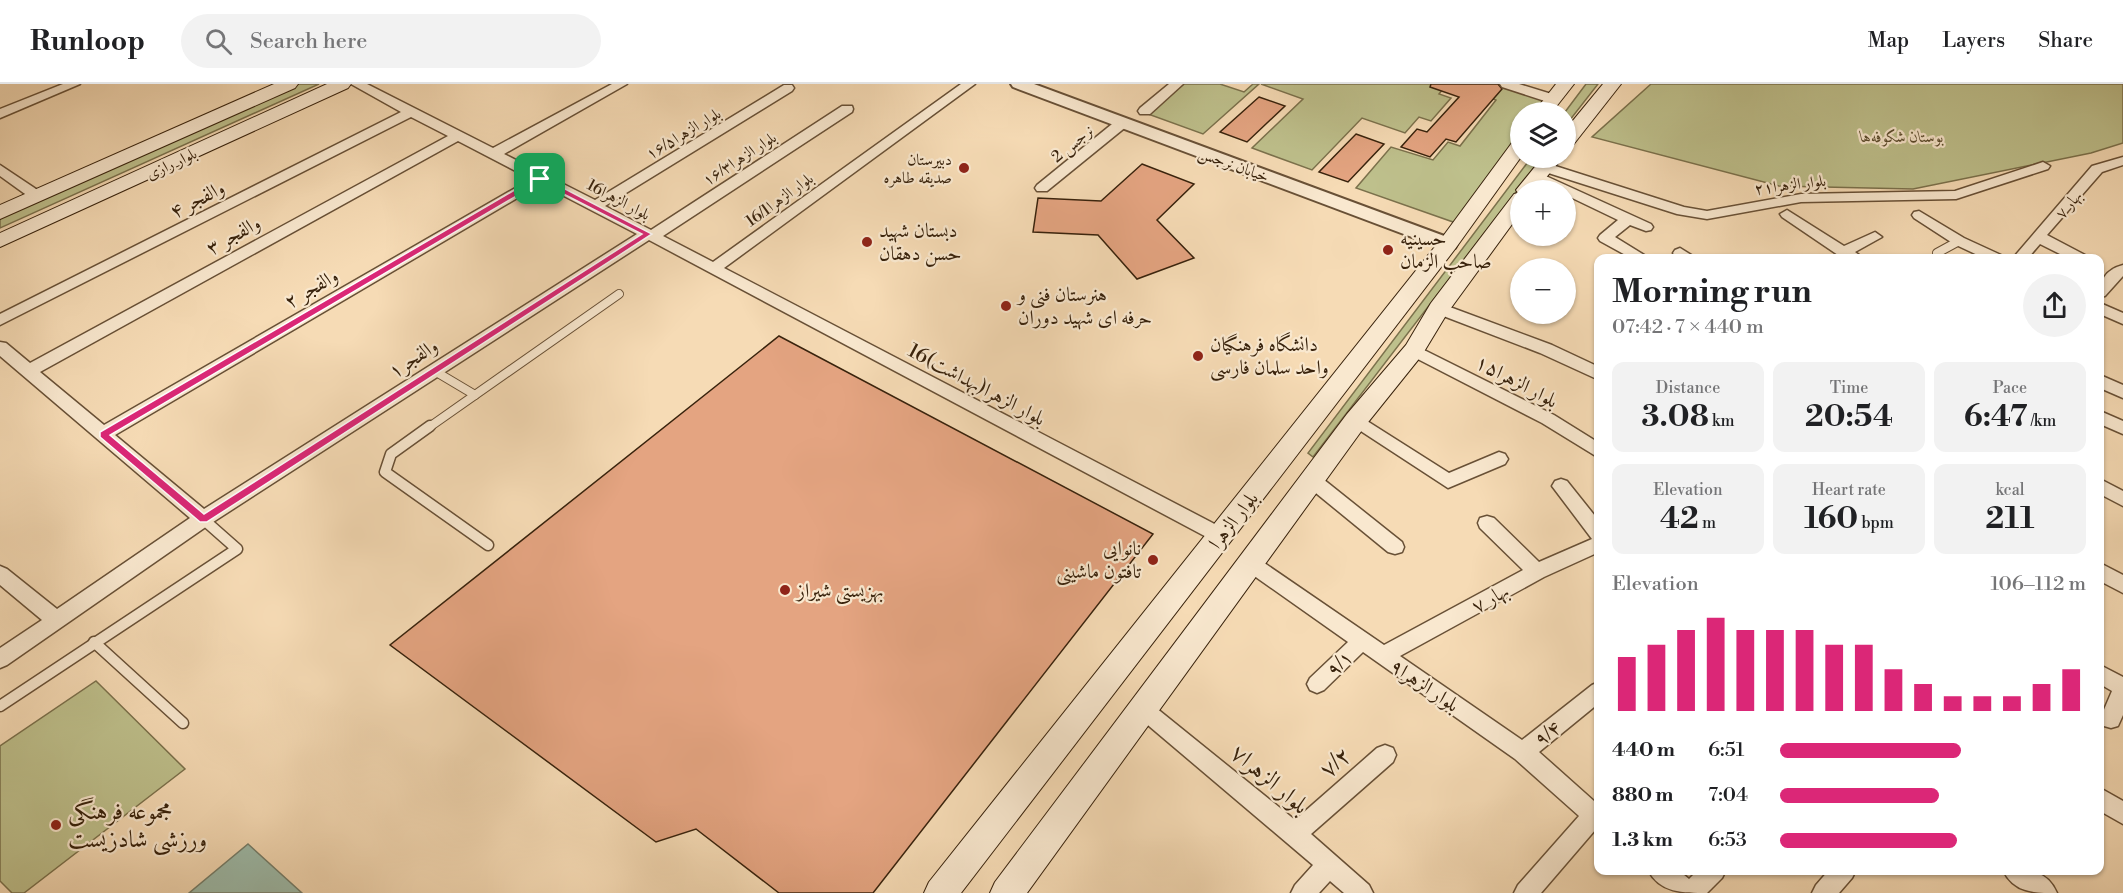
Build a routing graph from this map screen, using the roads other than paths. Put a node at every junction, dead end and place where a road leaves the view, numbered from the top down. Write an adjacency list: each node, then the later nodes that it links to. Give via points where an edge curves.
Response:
1 (74, 84): 18 (street)
2 (289, 84): 30 (main road, بلوار رازی)
3 (342, 84): 41 (main road, بلوار رازی)
4 (357, 84): 17 (street, 16بلوار الزهرا)
5 (969, 84): 51 (street, بلوار الزهرا16/1)
6 (1019, 84): 19 (street, خیابان نرجس)
7 (1177, 84): 16 (street)
8 (1506, 84): 13 (street)
9 (1565, 84): 14 (main road)
10 (1612, 84): 20 (main road)
11 (610, 86): 22 (street)
12 (788, 88): 31 (street, بلوار الزهرا۱۶/۵)
13 (1540, 102)
14 (1551, 102)
15 (847, 109): 38 (street, بلوار الزهرا۱۶/۳)
16 (1145, 111)
17 (411, 112): 21 (street, 16بلوار الزهرا); 58 (street, والفجر ۴)
18 (0, 114)
19 (1122, 123): 29 (street, 2 نرجس); 43 (street, خیابان نرجس)
20 (1576, 129)
21 (458, 136): 22 (street, 16بلوار الزهرا); 62 (street, والفجر ۳)
22 (493, 154): 28 (street, 16بلوار الزهرا)
23 (1510, 159): 43 (main road, بلوار الزهرا)
24 (2123, 161): 40 (street, بهار ۷, via 2097,170)
25 (2043, 166): 27 (street, بلوار الزهرا۲۱, via 1956,195 1801,198 1707,215)
26 (0, 169): 30 (street)
27 (1540, 173): 36 (street)
28 (540, 179): 31 (street, 16بلوار الزهرا); 70 (street, والفجر ۲)
29 (1042, 188)
30 (37, 196): 32 (main road, بلوار رازی)
31 (595, 206): 38 (street, 16بلوار الزهرا)
32 (0, 213)
33 (1510, 213): 55 (main road, بلوار الزهرا)
34 (1787, 214): 45 (street)
35 (1919, 215): 42 (street)
36 (1628, 219): 37 (street); 44 (street, via 1605,238)
37 (1646, 227)
38 (650, 235): 51 (street, 16بلوار الزهرا); 61 (street, والفجر۱)
39 (1875, 237): 46 (street)
40 (2039, 237): 49 (street, بهار ۷); 50 (street)
41 (0, 241)
42 (1959, 241): 47 (lane); 48 (street)
43 (1448, 244): 71 (main road, بلوار الزهرا)
44 (1635, 254)
45 (1848, 254)
46 (1851, 254)
47 (1937, 254)
48 (1987, 254)
49 (2024, 254)
50 (2072, 254)
51 (713, 269): 81 (street, 16بلوار الزهرا(بهداشت))
52 (2115, 273): 53 (street)
53 (2104, 287)
54 (619, 294): 66 (lane)
55 (1439, 308): 60 (main road, بلوار الزهرا); 63 (street)
56 (2104, 311): 57 (street)
57 (2123, 319)
58 (0, 320)
59 (0, 347): 62 (street)
60 (1414, 350): 68 (main road, بلوار الزهرا); 72 (street, بلوار الزهرا۱۵, via 1548,420)
61 (434, 370): 66 (lane); 78 (street, والفجر۱)
62 (29, 371): 70 (street)
63 (1594, 372)
64 (2104, 383): 65 (street)
65 (2123, 392)
66 (475, 395): 82 (lane, via 391,454 385,472)
67 (2104, 419): 69 (street)
68 (1356, 420): 73 (street, via 1448,481); 74 (main road, بلوار الزهرا)
69 (2123, 428)
70 (103, 434): 78 (street)
71 (1289, 449): 74 (main road); 81 (main road, بلوار الزهرا)
72 (1594, 449)
73 (1499, 459)
74 (1317, 474): 84 (street); 85 (main road, بلوار الزهرا)
75 (1561, 486): 80 (street)
76 (2104, 488): 77 (street)
77 (2123, 499)
78 (203, 519): 90 (street, والفجر۱); 91 (lane, via 237,549)
79 (1487, 523): 86 (street)
80 (1594, 528)
81 (1221, 536): 115 (main road, بلوار الزهرا)
82 (488, 545)
83 (1594, 546): 86 (street, بهار ۷)
84 (1395, 547)
85 (1250, 563): 92 (street, بلوار الزهرا۹); 100 (main road, بلوار الزهرا)
86 (1537, 572): 93 (street, بهار ۷)
87 (0, 574): 90 (street)
88 (2104, 574): 89 (street)
89 (2123, 585)
90 (56, 620): 94 (street, والفجر۱)
91 (94, 642): 99 (lane); 102 (lane)
92 (1361, 642): 93 (street, بلوار الزهرا۹); 96 (street, ۹/۱)
93 (1382, 656): 103 (street, بلوار الزهرا۹)
94 (0, 659)
95 (2104, 676): 97 (street)
96 (1317, 684)
97 (2123, 688): 101 (street)
98 (1594, 695): 103 (street, ۹/۴)
99 (0, 706)
100 (1143, 709): 109 (street, بلوار الزهرا۷); 116 (main road, بلوار الزهرا)
101 (2111, 719)
102 (183, 723)
103 (1523, 752): 106 (street, بلوار الزهرا۹)
104 (1385, 754): 109 (street, ۷/۲)
105 (2104, 801): 107 (street)
106 (1594, 812)
107 (2123, 813)
108 (1594, 818): 119 (street)
109 (1294, 834): 110 (street, بلوار الزهرا۷)
110 (1329, 865): 117 (street); 118 (street, بلوار الزهرا۷)
111 (1667, 875): 120 (street)
112 (1709, 875): 120 (street)
113 (1840, 875): 121 (street)
114 (2022, 875): 122 (street)
115 (941, 893)
116 (1007, 893)
117 (1303, 893)
118 (1361, 893)
119 (1526, 893)
120 (1690, 893)
121 (1824, 893)
122 (2045, 893)

